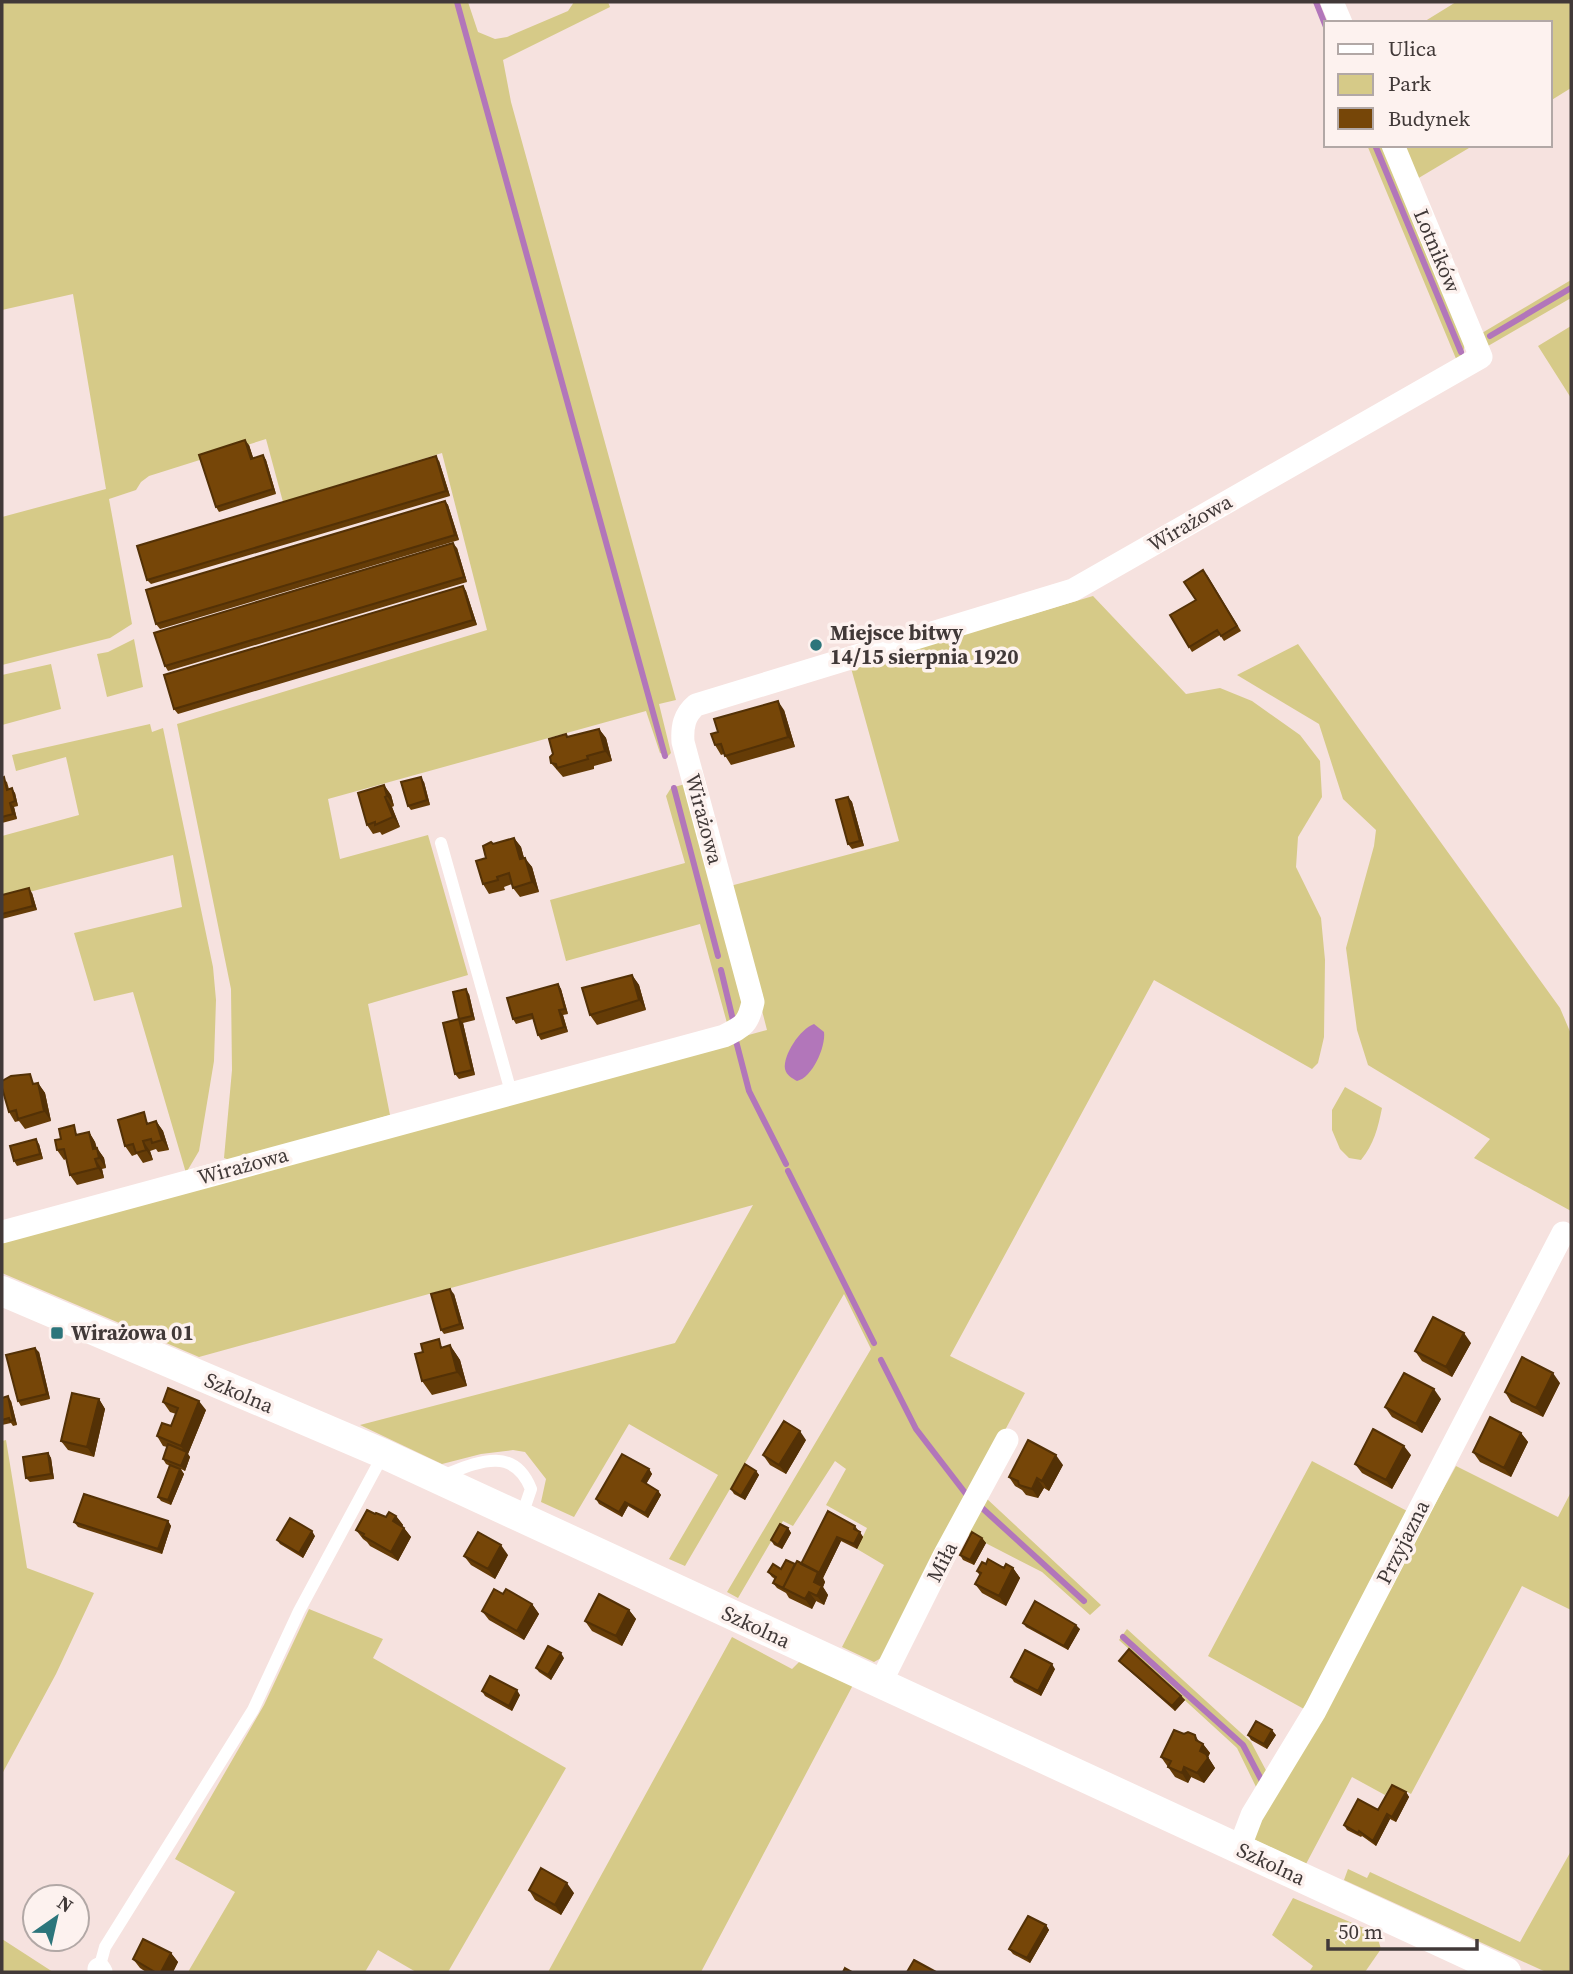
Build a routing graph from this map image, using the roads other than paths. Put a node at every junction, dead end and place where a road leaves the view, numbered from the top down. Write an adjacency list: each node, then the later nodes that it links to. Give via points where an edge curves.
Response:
1 (1332, 2): 2 (street)
2 (1340, 21)
3 (1393, 147): 4 (street, Lotników)
4 (1481, 357): 6 (street, Wirażowa, via 1073,590 696,705 682,727 683,742 753,1002 750,1015 745,1025 724,1036)
5 (441, 843): 6 (lane)
6 (511, 1092): 7 (street, Wirażowa)
7 (2, 1232)
8 (1563, 1233): 15 (street, Przyjazna, via 1315,1711 1252,1815)
9 (2, 1291): 11 (street, Szkolna)
10 (1007, 1440): 14 (street, Miła)
11 (384, 1454): 12 (street, Szkolna); 16 (lane, via 299,1611 253,1710 105,1947)
12 (436, 1479): 13 (street, Szkolna); 13 (lane, via 488,1460 515,1466 531,1489)
13 (521, 1518): 14 (street, Szkolna)
14 (880, 1685): 15 (street, Szkolna)
15 (1238, 1849): 17 (street, Szkolna)
16 (100, 1971)
17 (1506, 1972)

